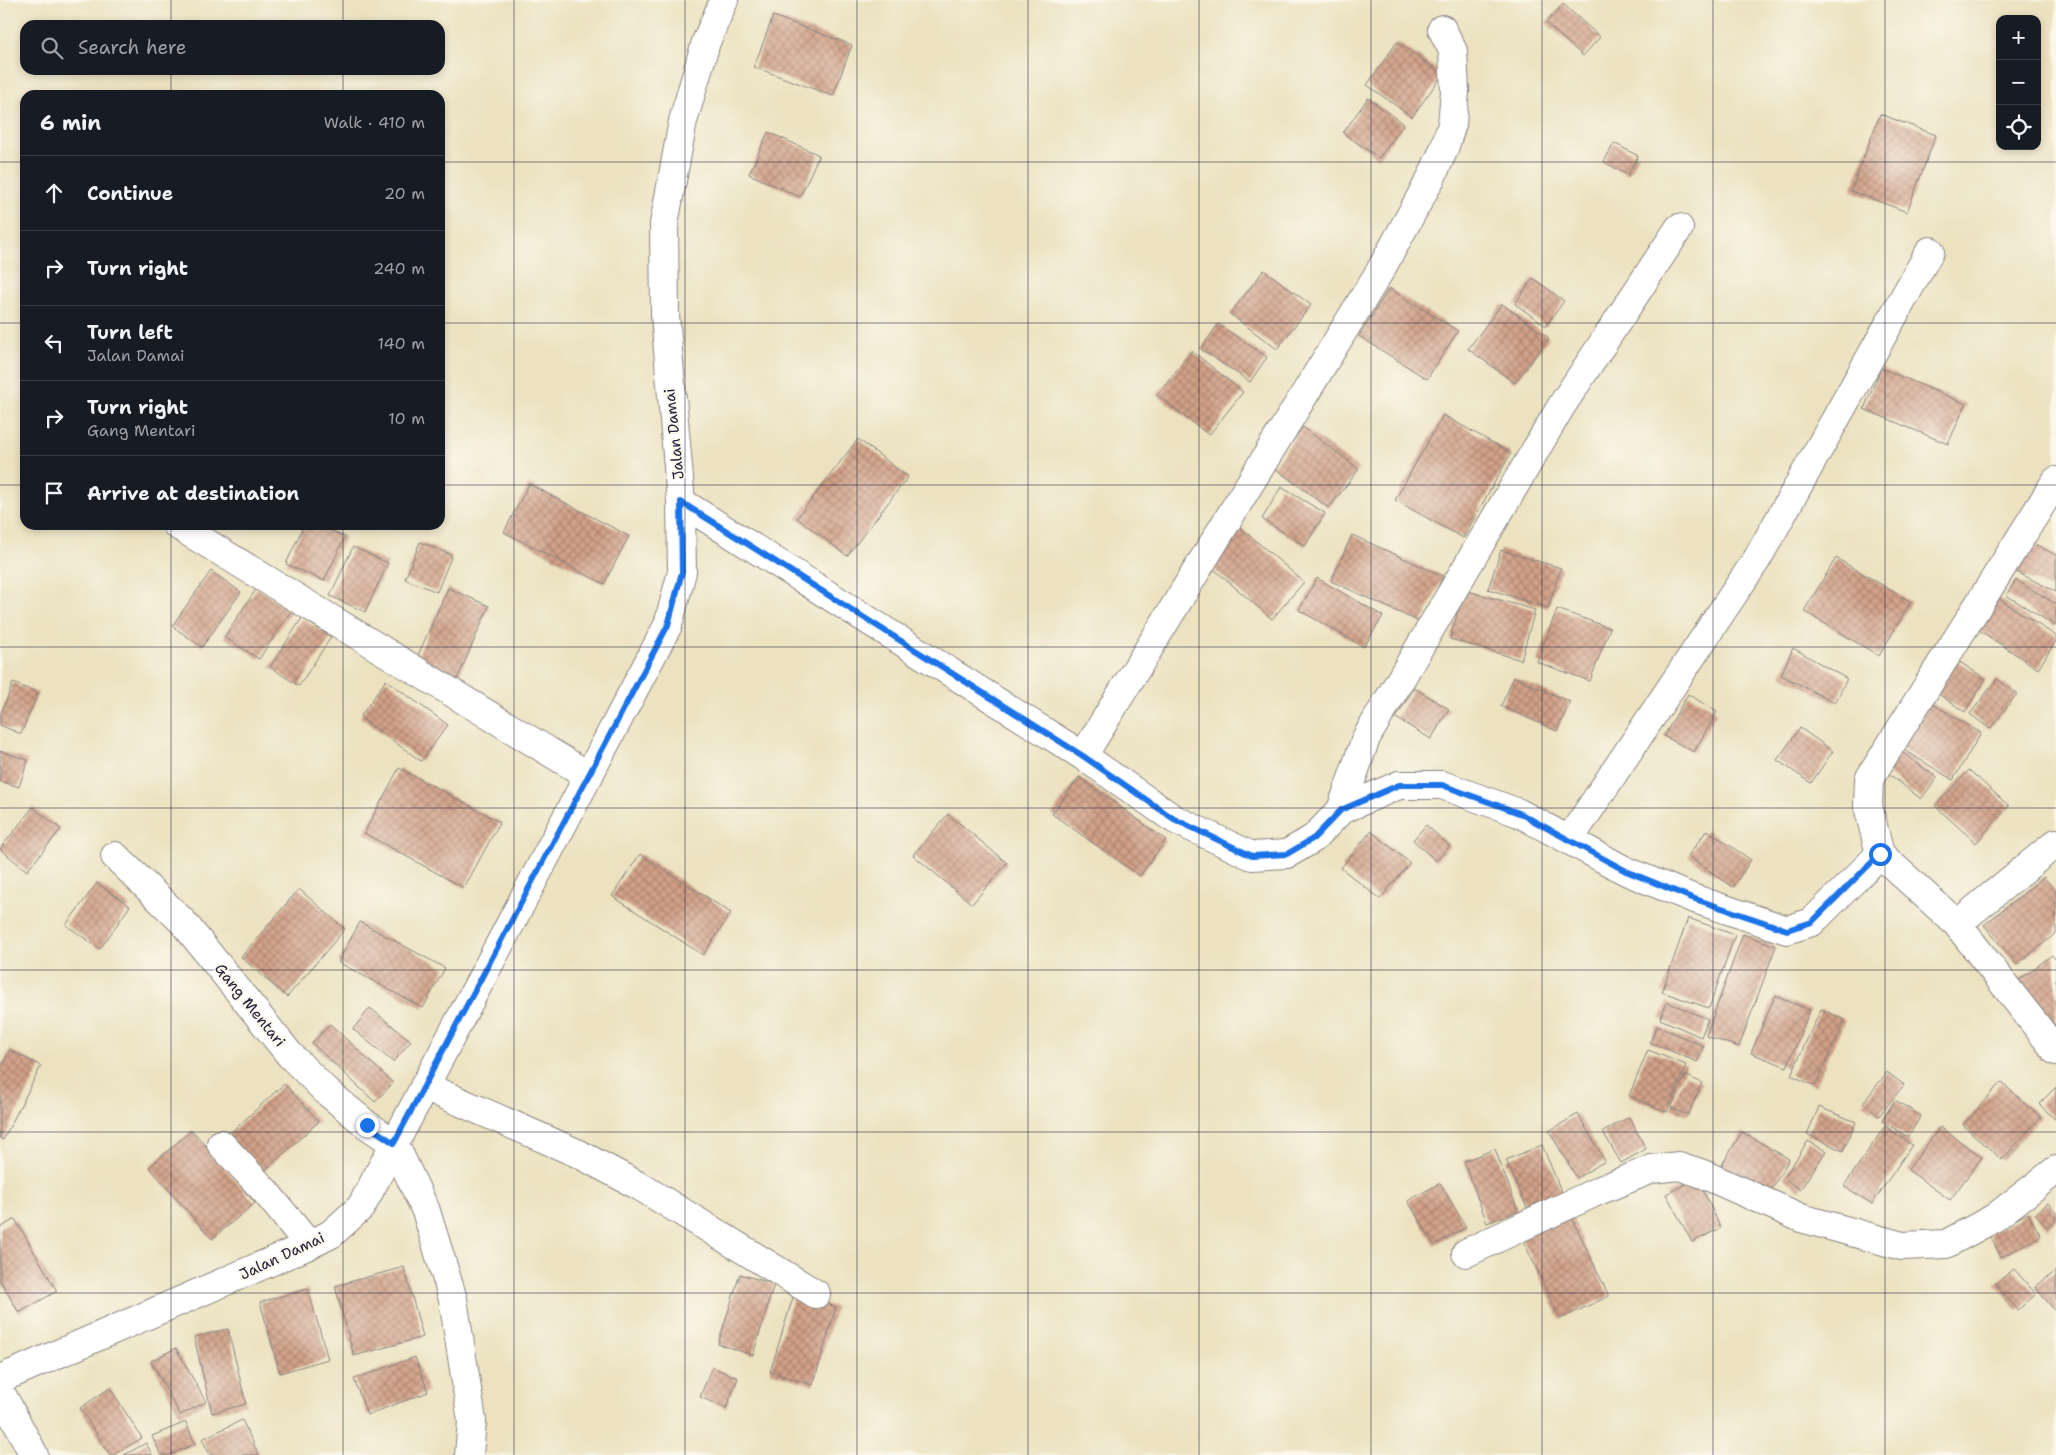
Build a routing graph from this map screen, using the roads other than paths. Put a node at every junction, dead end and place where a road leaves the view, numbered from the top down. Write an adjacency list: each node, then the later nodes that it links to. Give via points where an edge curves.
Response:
1 (724, 0): 6 (street, Jalan Damai, via 706,42 683,121 664,224 664,315)
2 (1442, 30): 8 (street, via 1453,51 1455,91 1452,124 1431,178 1380,271)
3 (1679, 228): 10 (street, via 1562,405 1371,729 1358,756)
4 (1930, 251): 11 (street, via 1757,559)
5 (2053, 491): 13 (street, via 1869,779 1868,806)
6 (681, 502): 8 (street); 9 (street, Jalan Damai, via 682,572 668,625)
7 (185, 530): 9 (street)
8 (1083, 756): 10 (street, via 1174,819 1252,856 1287,854 1314,838)
9 (589, 776): 17 (street, Jalan Damai)
10 (1341, 810): 11 (street, via 1399,785 1442,785 1519,813)
11 (1569, 840): 13 (street, via 1643,878 1746,918 1787,930 1812,922)
12 (2056, 842): 15 (street)
13 (1880, 854): 15 (street)
14 (115, 856): 18 (street, Gang Mentari, via 183,922 290,1055 326,1091)
15 (1957, 924): 16 (street)
16 (2056, 1051)
17 (424, 1086): 18 (street, Jalan Damai); 23 (street, via 579,1154)
18 (394, 1143): 21 (street, Jalan Damai, via 361,1207 331,1234); 27 (street, via 426,1211 453,1299 472,1421)
19 (221, 1144): 21 (street)
20 (2056, 1170): 22 (street, via 1994,1218 1946,1244 1902,1246 1801,1218 1679,1166 1652,1169)
21 (309, 1245): 24 (street, Jalan Damai)
22 (1466, 1253)
23 (816, 1294)
24 (0, 1380)
25 (0, 1391): 26 (street)
26 (34, 1455)
27 (469, 1455)

